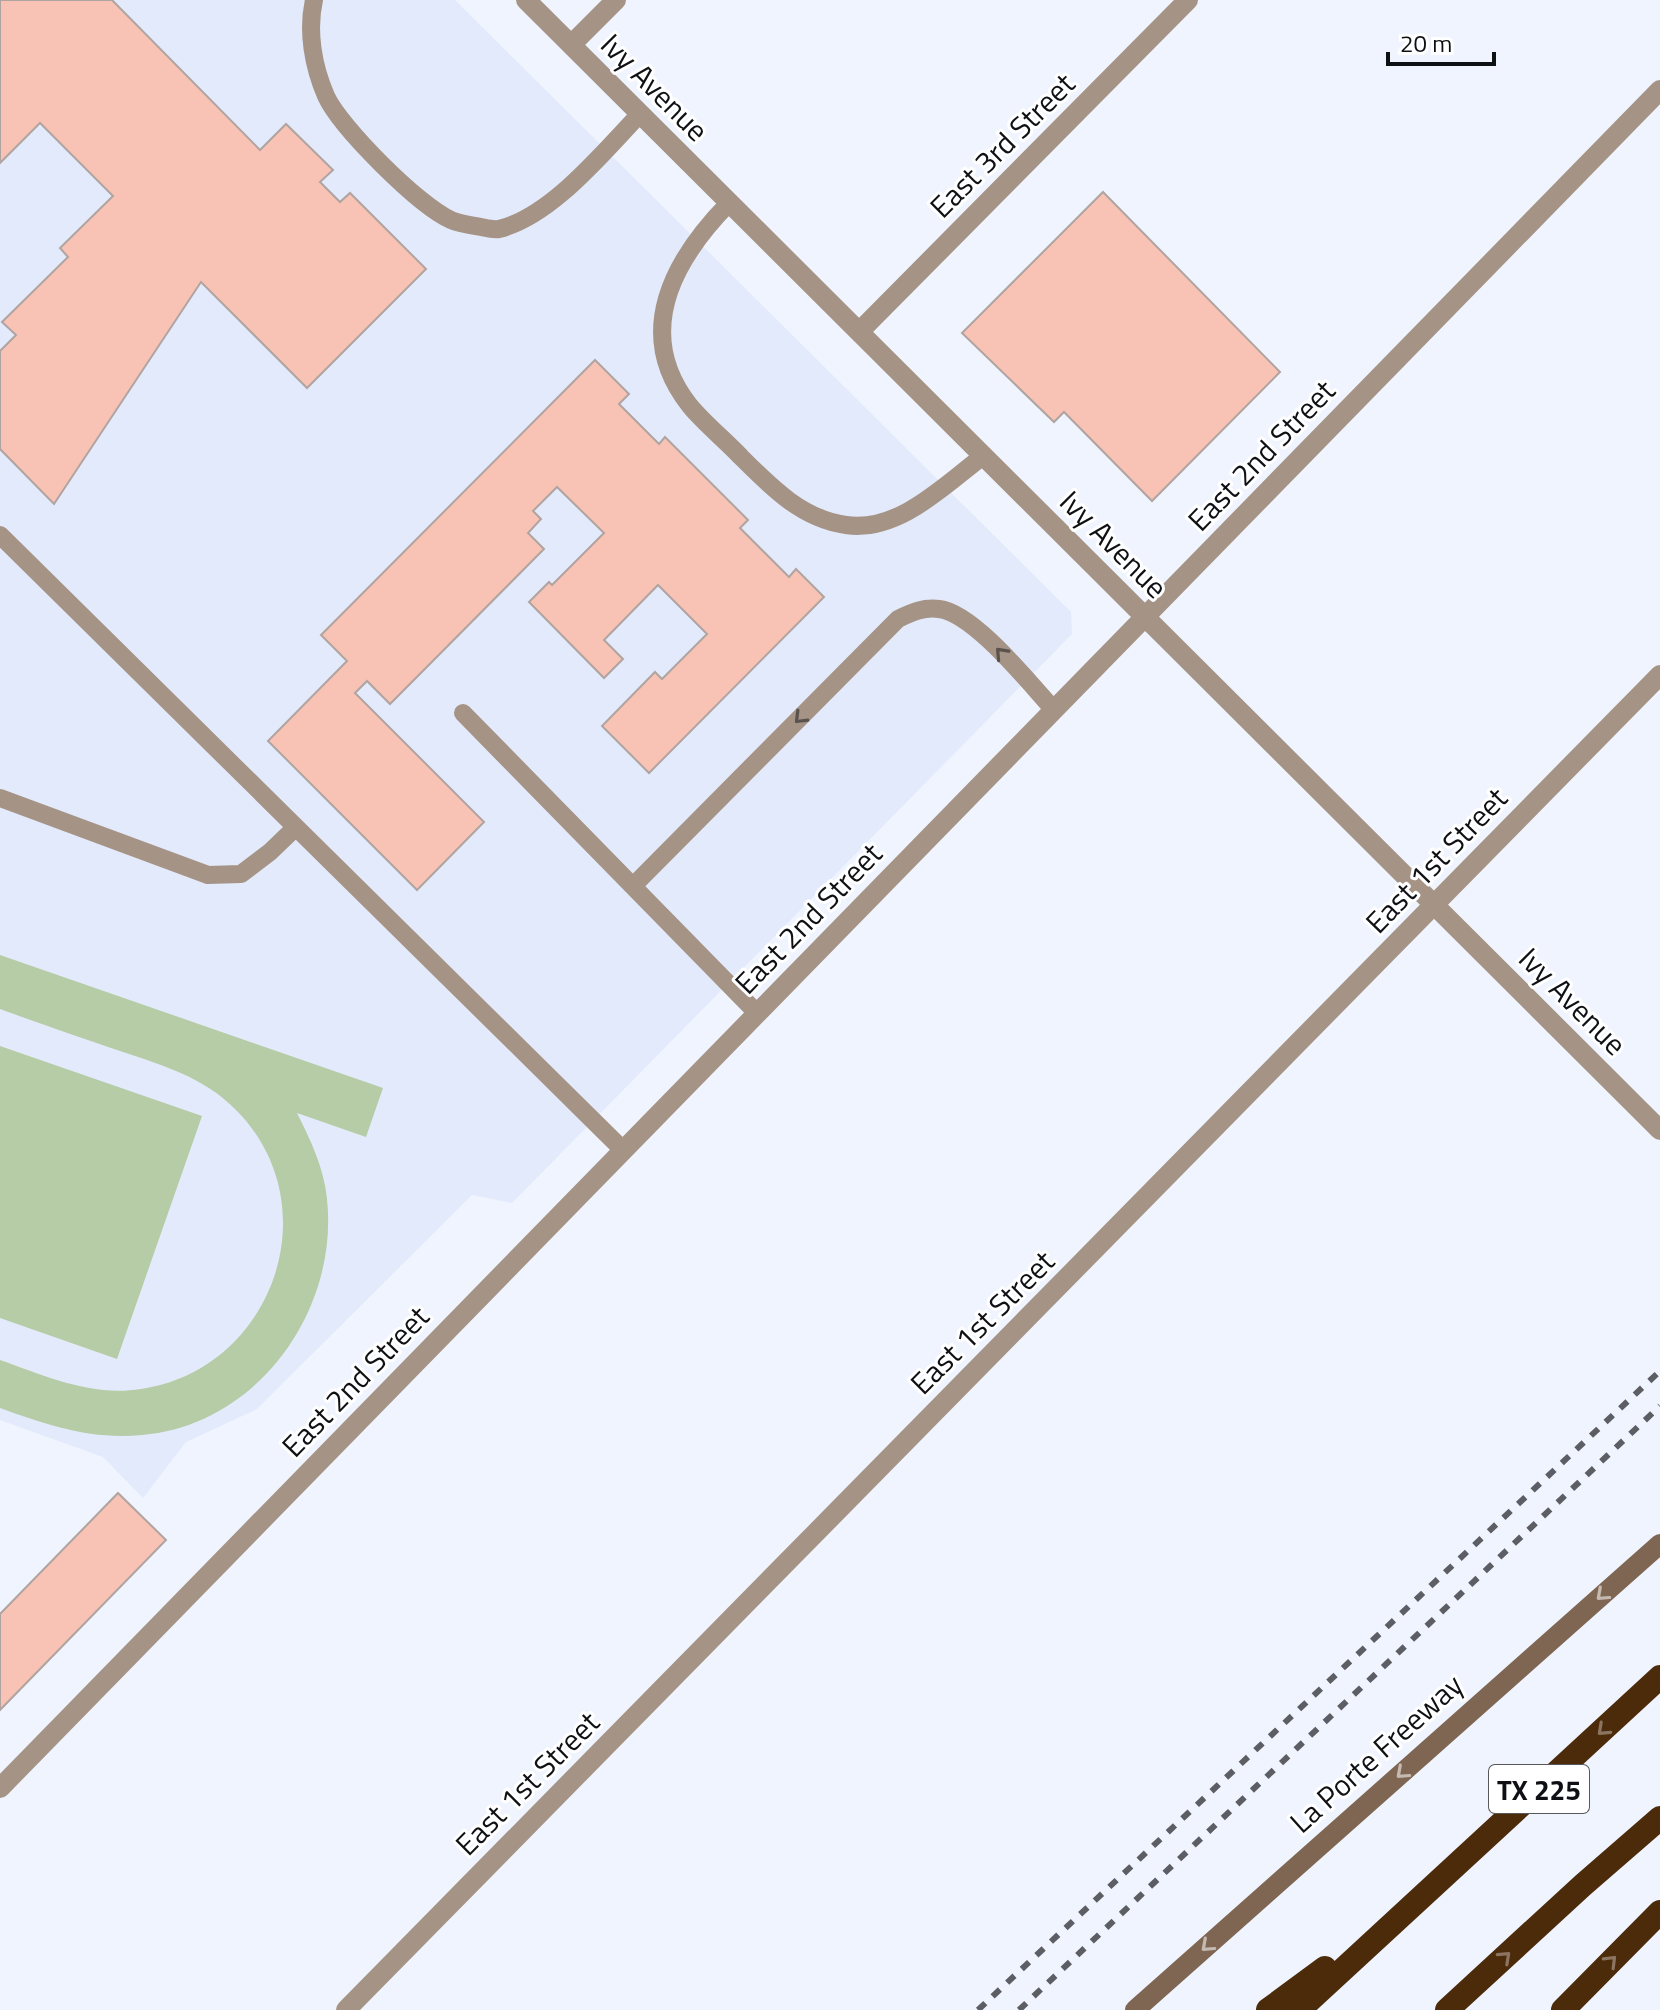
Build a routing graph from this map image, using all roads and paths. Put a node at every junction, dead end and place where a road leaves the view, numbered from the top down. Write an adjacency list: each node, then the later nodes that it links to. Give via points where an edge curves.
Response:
1 (314, 0): 7 (lane, via 309,22 327,98 412,195 452,221 496,230 527,216 565,192)
2 (526, 0): 5 (street, Ivy Avenue)
3 (616, 0): 5 (street)
4 (1188, 0): 9 (street, East 3rd Street)
5 (571, 45): 7 (street, Ivy Avenue)
6 (1660, 90): 12 (street, East 2nd Street)
7 (640, 114): 8 (street, Ivy Avenue)
8 (729, 203): 9 (street, Ivy Avenue); 10 (lane, via 701,232 668,289 661,339 669,369 689,405 779,495 813,515 847,526 875,523 914,510)
9 (859, 332): 10 (street, Ivy Avenue)
10 (983, 456): 12 (street, Ivy Avenue)
11 (0, 535): 17 (lane)
12 (1145, 617): 14 (street, East 2nd Street); 19 (street, Ivy Avenue)
13 (1660, 675): 19 (street, East 1st Street)
14 (1054, 710): 18 (lane, one-way to 18, via 963,619 941,609 918,609 898,619); 20 (street, East 2nd Street)
15 (463, 713): 18 (lane)
16 (0, 798): 17 (lane, via 208,875 241,874)
17 (296, 827): 22 (lane)
18 (633, 886): 20 (lane)
19 (1434, 905): 21 (street, Ivy Avenue); 29 (street, East 1st Street)
20 (757, 1013): 22 (street, East 2nd Street)
21 (1660, 1130)
22 (623, 1150): 25 (street, East 2nd Street)
23 (1660, 1544): 30 (main road, La Porte Freeway, one-way to 30)
24 (1660, 1677): 27 (highway, TX 225, one-way to 27)
25 (0, 1788)
26 (1660, 1818): 33 (highway, one-way to 26)
27 (1418, 1901): 31 (highway); 32 (highway, TX 225)
28 (1660, 1912): 34 (highway, one-way to 28)
29 (346, 2010)
30 (1135, 2010)
31 (1268, 2010)
32 (1299, 2010)
33 (1447, 2010)
34 (1563, 2010)

